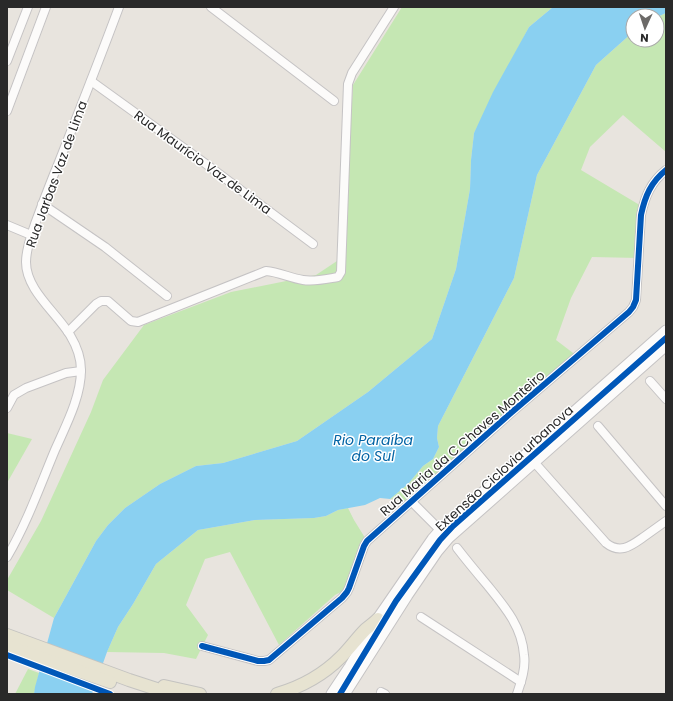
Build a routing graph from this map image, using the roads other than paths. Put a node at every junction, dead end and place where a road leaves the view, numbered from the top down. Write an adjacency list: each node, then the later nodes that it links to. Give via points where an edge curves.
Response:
1 (28, 7): 6 (street)
2 (46, 7): 9 (street)
3 (119, 7): 7 (street, Rua Jarbas Vaz de Lima)
4 (211, 7): 8 (street)
5 (394, 7): 17 (street, via 352,73 348,84 341,272 338,277 313,281 266,271 138,322 131,321 108,302 101,301)
6 (7, 61)
7 (91, 82): 11 (street, Rua Jarbas Vaz de Lima); 14 (street, Rua Maurício Vaz de Lima)
8 (334, 101)
9 (7, 111)
10 (666, 170): 25 (street, Rua Maria da C Chaves Monteiro, via 654,182 641,215 636,300 633,307)
11 (42, 204): 13 (street, Rua Jarbas Vaz de Lima); 15 (street, via 105,247)
12 (7, 225): 13 (street)
13 (31, 235): 17 (street, Rua Jarbas Vaz de Lima, via 27,252 27,274 37,293)
14 (313, 244)
15 (167, 296)
16 (666, 331): 28 (street)
17 (68, 332): 19 (street, Rua Jarbas Vaz de Lima, via 74,342)
18 (666, 345): 24 (street)
19 (81, 371): 22 (street, via 66,373 26,388 14,395); 30 (street, Rua Jarbas Vaz de Lima, via 78,391 70,414 29,513)
20 (650, 381): 21 (street)
21 (666, 399)
22 (7, 408)
23 (598, 426): 26 (street)
24 (534, 462): 27 (street, via 606,543 613,547 618,549 632,546); 28 (street)
25 (412, 502): 28 (street); 35 (street, Rua Maria da C Chaves Monteiro, via 367,541 349,588 342,598 269,660 258,661)
26 (666, 506)
27 (666, 521)
28 (444, 534): 32 (street, via 433,539); 43 (street, via 437,550)
29 (456, 548): 37 (street, via 506,608 517,626 524,656)
30 (7, 557)
31 (421, 617): 37 (street)
32 (378, 619): 41 (main road, via 341,657 315,678); 42 (street)
33 (7, 635): 36 (main road)
34 (7, 646): 36 (main road)
35 (202, 646)
36 (24, 647): 38 (main road)
37 (521, 682): 44 (street)
38 (144, 689): 39 (main road); 40 (main road, via 152,683)
39 (172, 694)
40 (200, 694)
41 (277, 694)
42 (332, 694)
43 (344, 694)
44 (517, 694)

